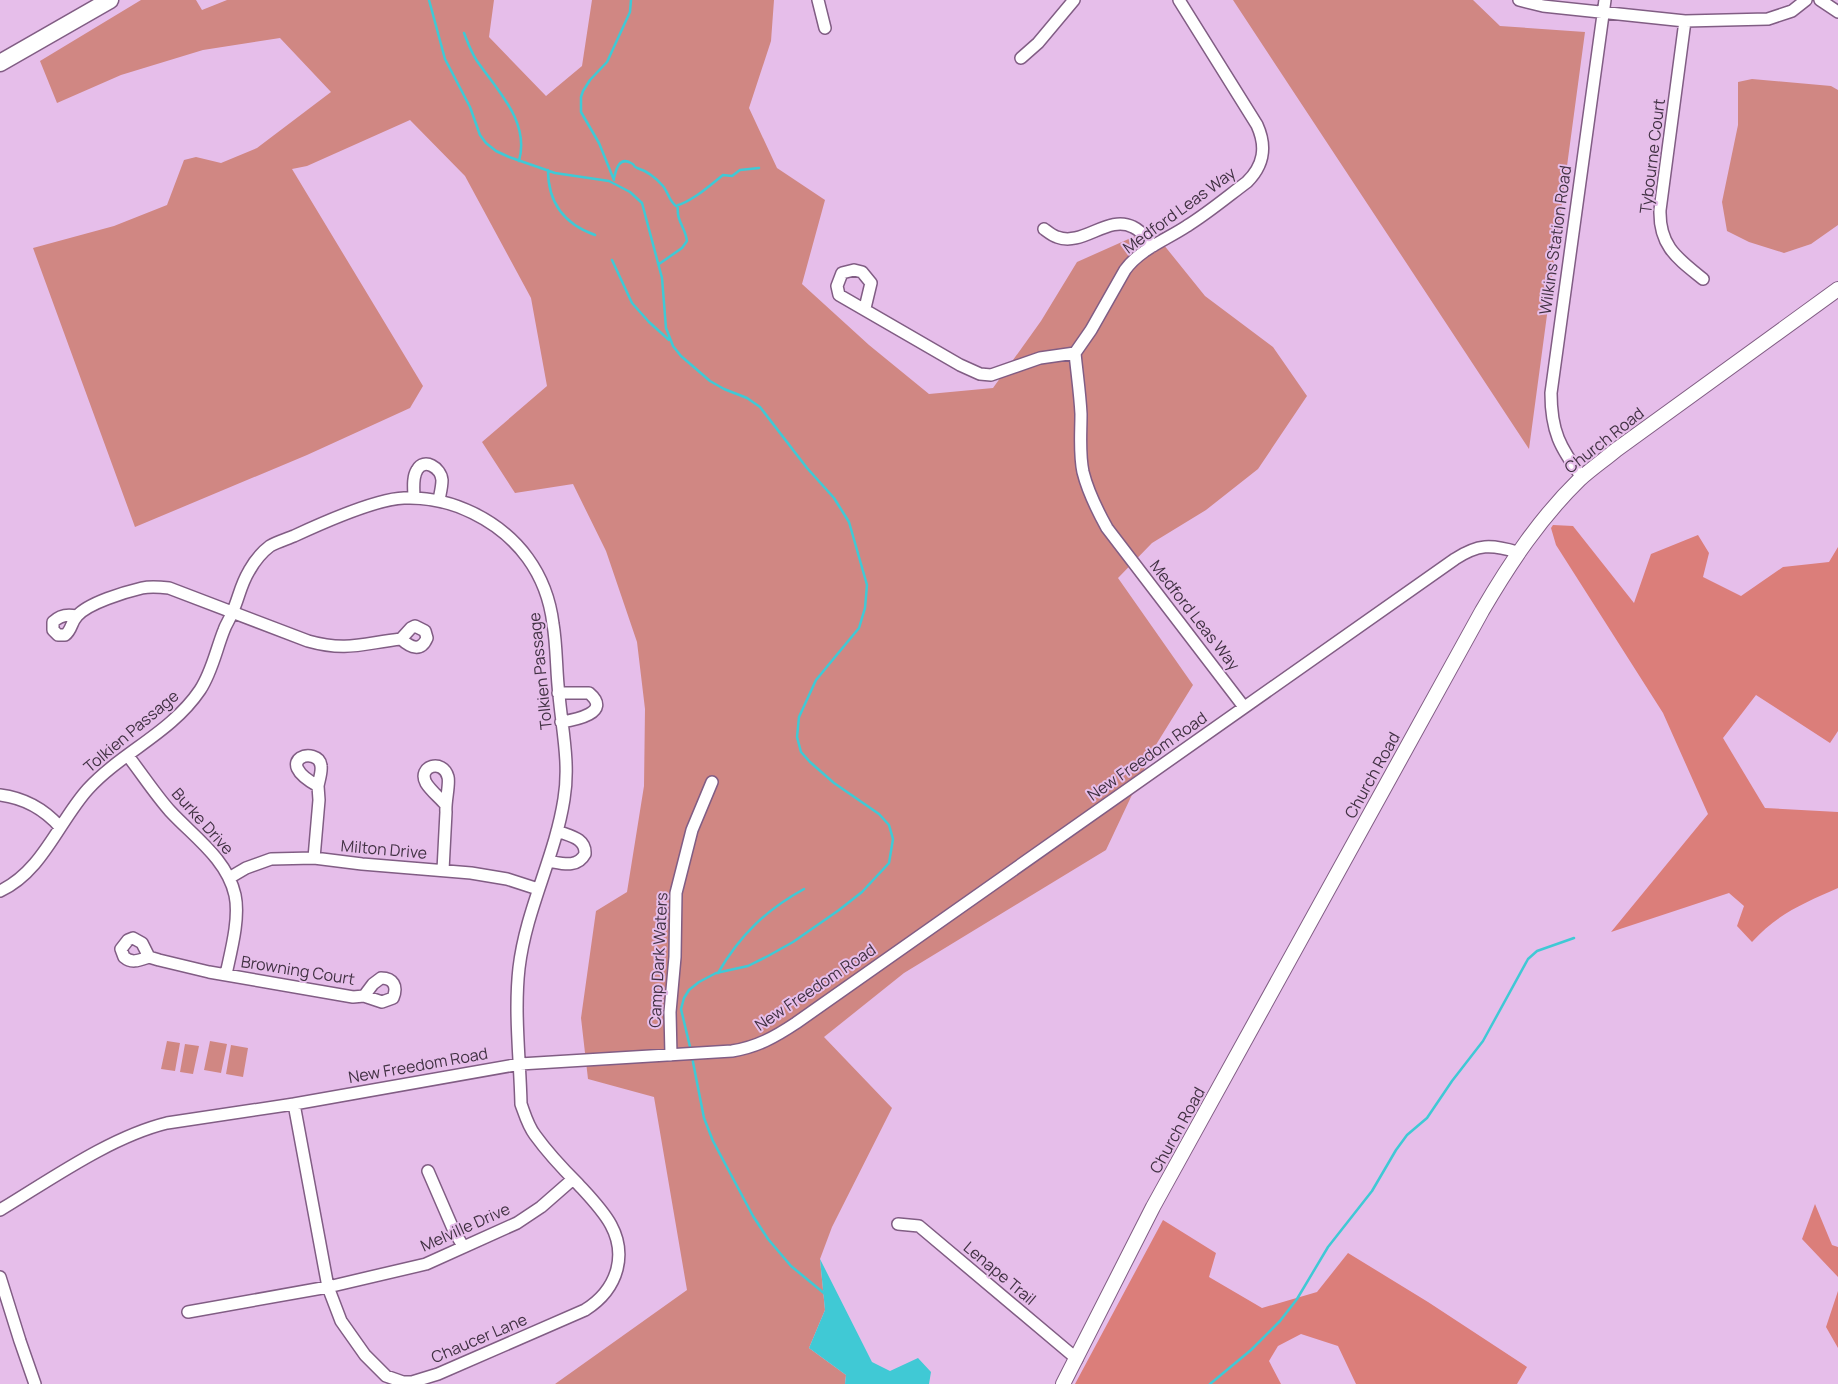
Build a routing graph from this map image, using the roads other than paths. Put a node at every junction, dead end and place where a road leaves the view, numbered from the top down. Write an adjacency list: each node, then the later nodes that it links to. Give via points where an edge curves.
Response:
1 (110, 0): 12 (highway)
2 (818, 0): 11 (street)
3 (1074, 0): 13 (street)
4 (1179, 0): 15 (street, Medford Leas Way, via 1257,125 1264,151 1259,167 1247,182 1197,220)
5 (1519, 0): 8 (street, via 1543,6)
6 (1806, 0): 10 (street, via 1792,11 1768,19)
7 (1820, 0): 9 (street)
8 (1604, 6): 10 (street); 20 (street, Wilkins Station Road, via 1551,393 1555,431 1567,457)
9 (1838, 12)
10 (1685, 21): 16 (street, Tybourne Court, via 1660,225 1672,252)
11 (825, 28)
12 (2, 58)
13 (1021, 58)
14 (1044, 229): 15 (street, via 1058,238 1068,239 1114,224 1129,225 1140,231)
15 (1153, 246): 19 (street, Medford Leas Way, via 1130,263)
16 (1703, 279)
17 (1838, 289): 20 (main road, Church Road)
18 (865, 308): 19 (street, via 980,374 991,375 1040,358)
19 (1075, 353): 28 (street, Medford Leas Way, via 1083,472 1096,509 1107,528)
20 (1582, 478): 23 (main road, Church Road)
21 (414, 498): 22 (street, Tolkien Passage); 22 (street, via 415,474 425,464 435,468 440,475); 24 (street, Tolkien Passage, via 401,498 354,511 270,546 249,571)
22 (439, 500): 27 (street, Tolkien Passage, via 467,510 496,527 514,541 536,571 547,593 552,616)
23 (1517, 552): 28 (street, New Freedom Road, via 1483,546 1465,553); 57 (main road, Church Road, via 1153,1208)
24 (233, 611): 25 (street, via 169,588 156,587 110,598); 26 (street, via 328,646 346,647); 30 (street, Tolkien Passage, via 207,677 194,698 170,723)
25 (76, 616)
26 (401, 639)
27 (558, 693): 29 (street, Tolkien Passage); 29 (street, via 589,693 596,702 585,718)
28 (1244, 707): 46 (street, New Freedom Road, via 766,1042 751,1048)
29 (561, 722): 36 (street, Tolkien Passage, via 566,778)
30 (128, 756): 35 (street, Tolkien Passage, via 89,788); 40 (street, Burke Drive, via 168,809 220,862)
31 (712, 782): 46 (street, Camp Dark Waters, via 692,830 676,893 670,1012)
32 (318, 786): 37 (street)
33 (0, 794): 35 (street, via 30,803)
34 (445, 804): 39 (street)
35 (60, 827): 42 (street, Tolkien Passage, via 28,871)
36 (556, 831): 38 (street, Tolkien Passage); 38 (street, via 581,842 585,854 571,864)
37 (314, 858): 39 (street, Milton Drive); 40 (street, Milton Drive, via 271,860)
38 (548, 862): 41 (street, Tolkien Passage)
39 (443, 870): 41 (street, Milton Drive, via 507,879)
40 (229, 878): 44 (street, Burke Drive, via 236,906)
41 (538, 889): 47 (street, Tolkien Passage, via 523,938 518,971)
42 (0, 891)
43 (149, 957): 44 (street, Browning Court)
44 (226, 974): 45 (street, Browning Court, via 353,997)
45 (364, 996)
46 (675, 1055): 47 (street, New Freedom Road)
47 (520, 1064): 48 (street, New Freedom Road); 50 (street, Chaucer Lane, via 521,1104 526,1120 536,1137)
48 (294, 1104): 51 (street, New Freedom Road, via 148,1128 69,1168); 55 (street, Chaucer Lane)
49 (428, 1170): 53 (street)
50 (573, 1179): 53 (street, Melville Drive, via 526,1218); 55 (street, Chaucer Lane, via 599,1207 614,1230 619,1256 612,1283 600,1299 585,1310 481,1356 421,1380 394,1380 372,1363 346,1330)
51 (0, 1210)
52 (898, 1224): 57 (street, Lenape Trail, via 919,1226)
53 (463, 1246): 55 (street, Melville Drive, via 426,1264)
54 (0, 1277): 58 (street)
55 (328, 1286): 56 (street, Melville Drive)
56 (188, 1312)
57 (1077, 1359): 59 (main road, Church Road)
58 (35, 1384)
59 (1063, 1384)

